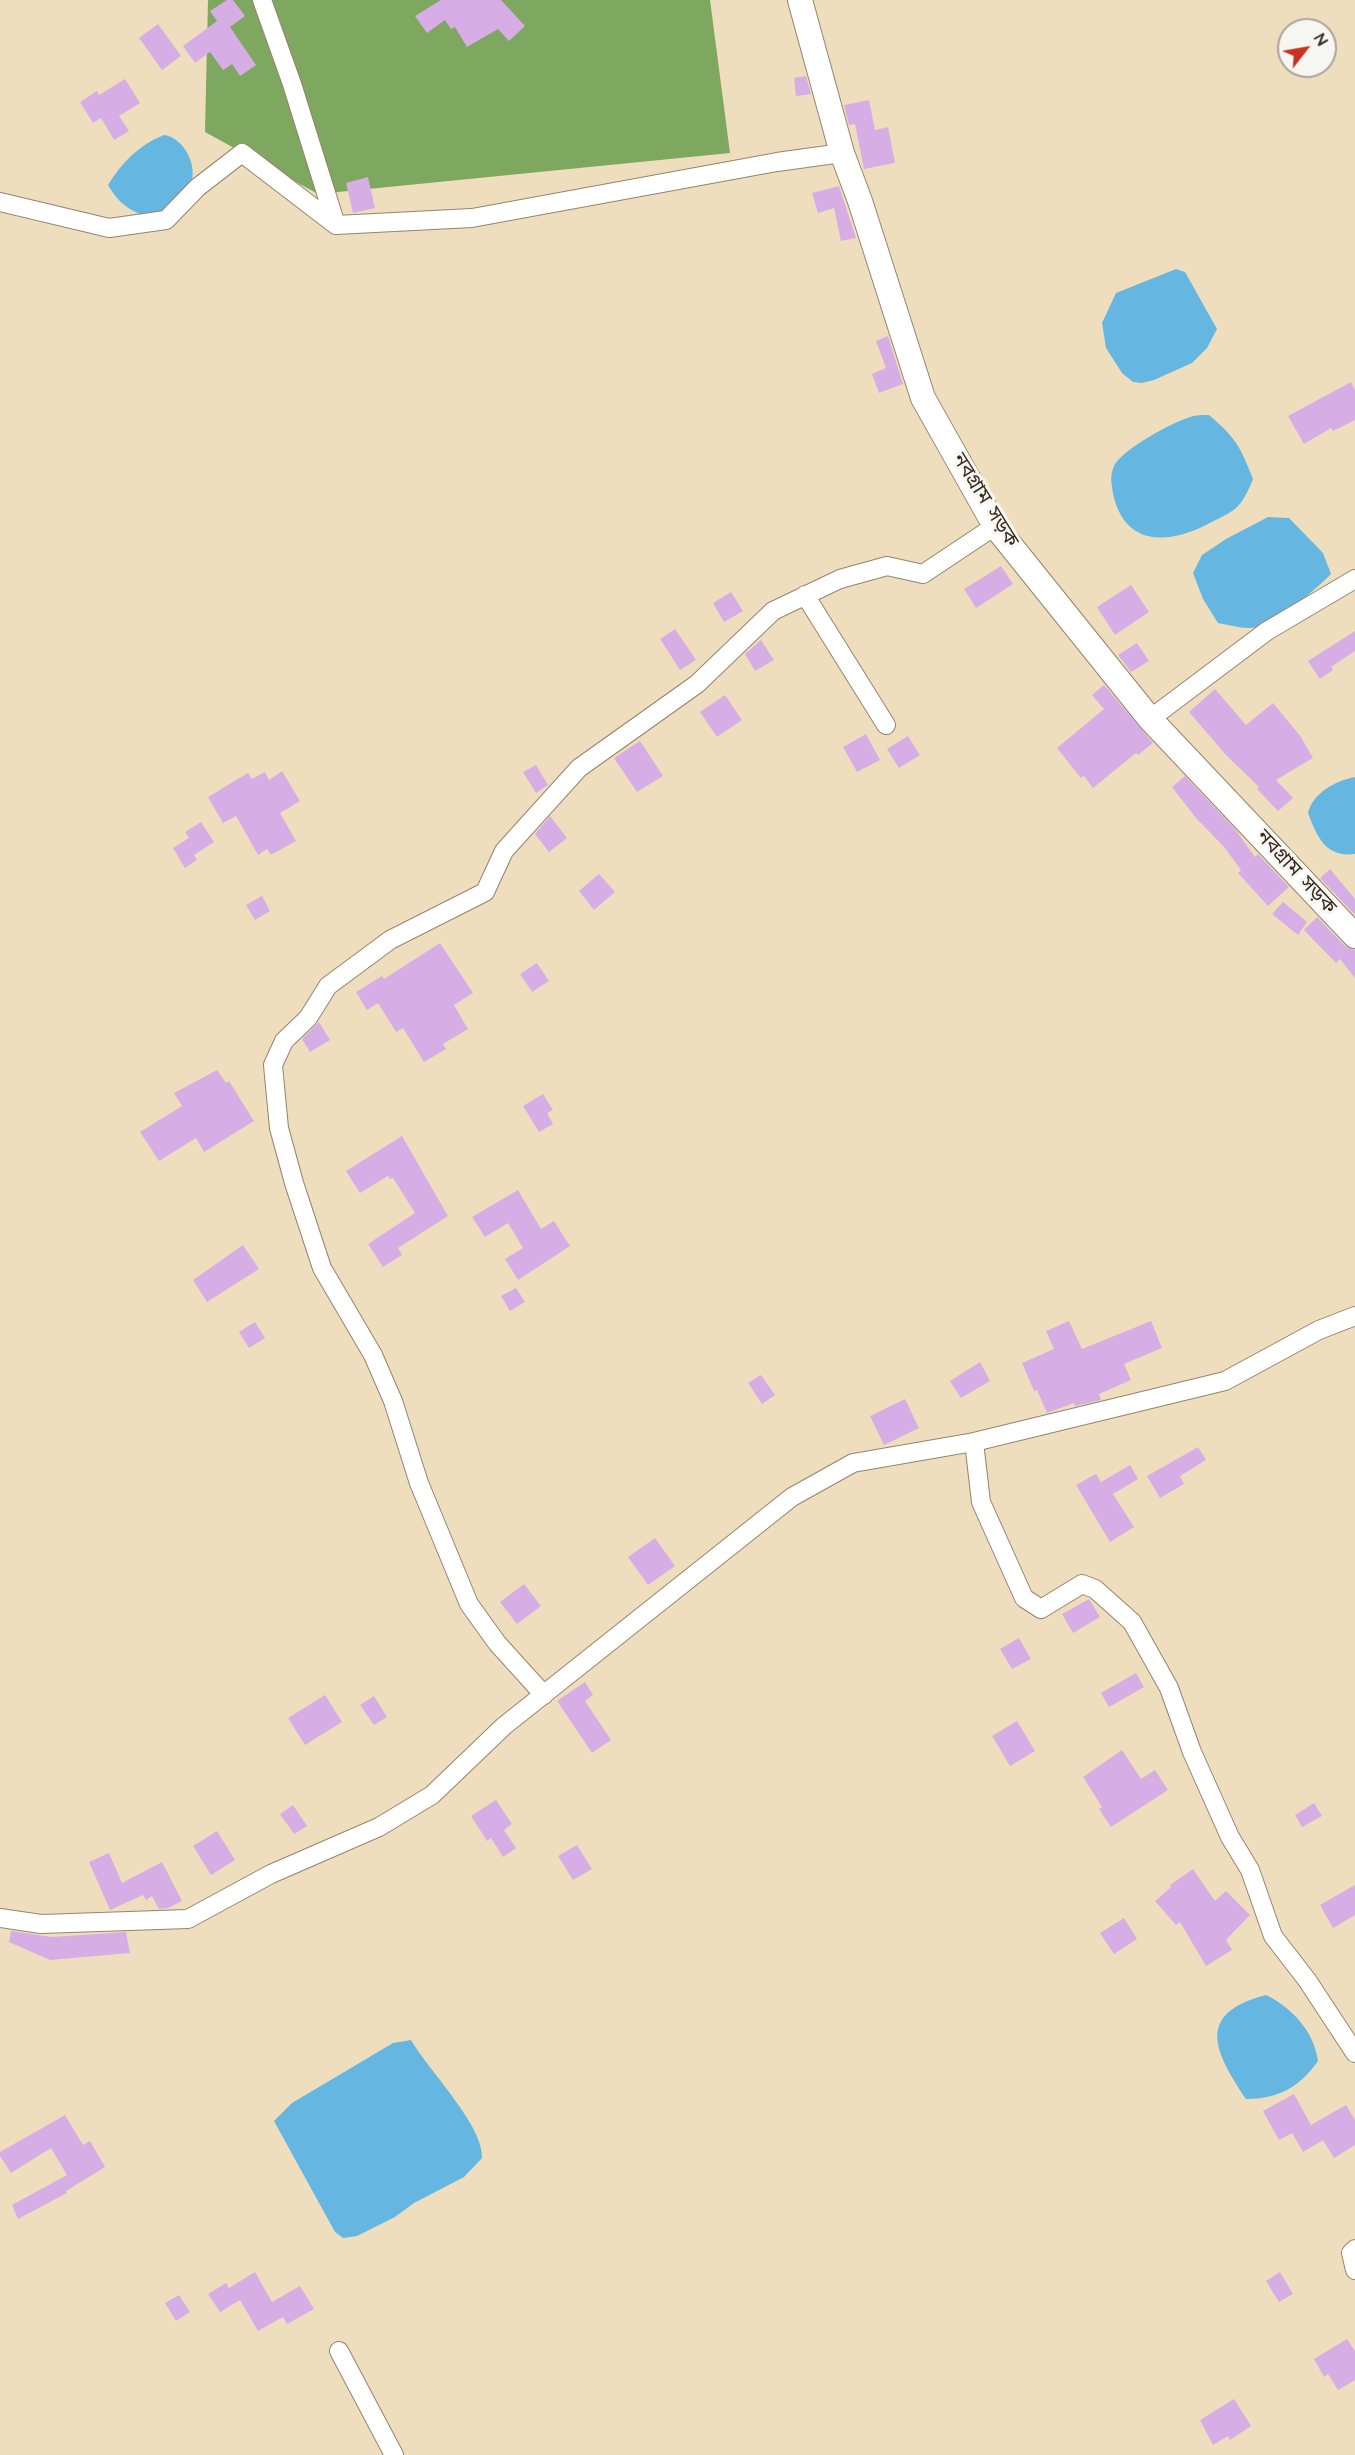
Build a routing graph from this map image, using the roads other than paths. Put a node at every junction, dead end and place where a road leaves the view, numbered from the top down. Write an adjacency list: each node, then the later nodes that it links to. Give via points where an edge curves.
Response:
1 (262, 0): 5 (street)
2 (800, 0): 3 (main road, নবগ্রাম সড়ক)
3 (842, 153): 5 (street, via 472,218); 6 (main road, নবগ্রাম সড়ক, via 923,398)
4 (0, 201): 5 (street, via 109,228 166,220 242,153)
5 (336, 225)
6 (995, 526): 8 (street, via 923,574 887,566 840,579); 9 (main road, নবগ্রাম সড়ক)
7 (1355, 579): 9 (street, via 1268,631)
8 (805, 595): 10 (street); 14 (street, via 772,611 697,684 579,768 504,851 485,892 390,940 328,986 308,1018 284,1041 273,1065 279,1128 322,1268 373,1355 469,1604 503,1650)
9 (1150, 719): 11 (main road, নবগ্রাম সড়ক)
10 (886, 725)
11 (1355, 936)
12 (1355, 1316): 13 (street, via 1319,1330 1225,1381)
13 (974, 1442): 14 (street, via 853,1463 792,1497); 16 (street, via 981,1502 1024,1598 1041,1609 1082,1584 1095,1590 1132,1622 1169,1688 1230,1838 1250,1870 1273,1936)
14 (544, 1695): 15 (street, via 504,1726 432,1795 379,1827 271,1874 188,1919 41,1924)
15 (0, 1918)
16 (1355, 2053)
17 (1355, 2249): 18 (street, via 1351,2253)
18 (1355, 2270)
19 (339, 2351): 20 (street)
20 (394, 2455)

